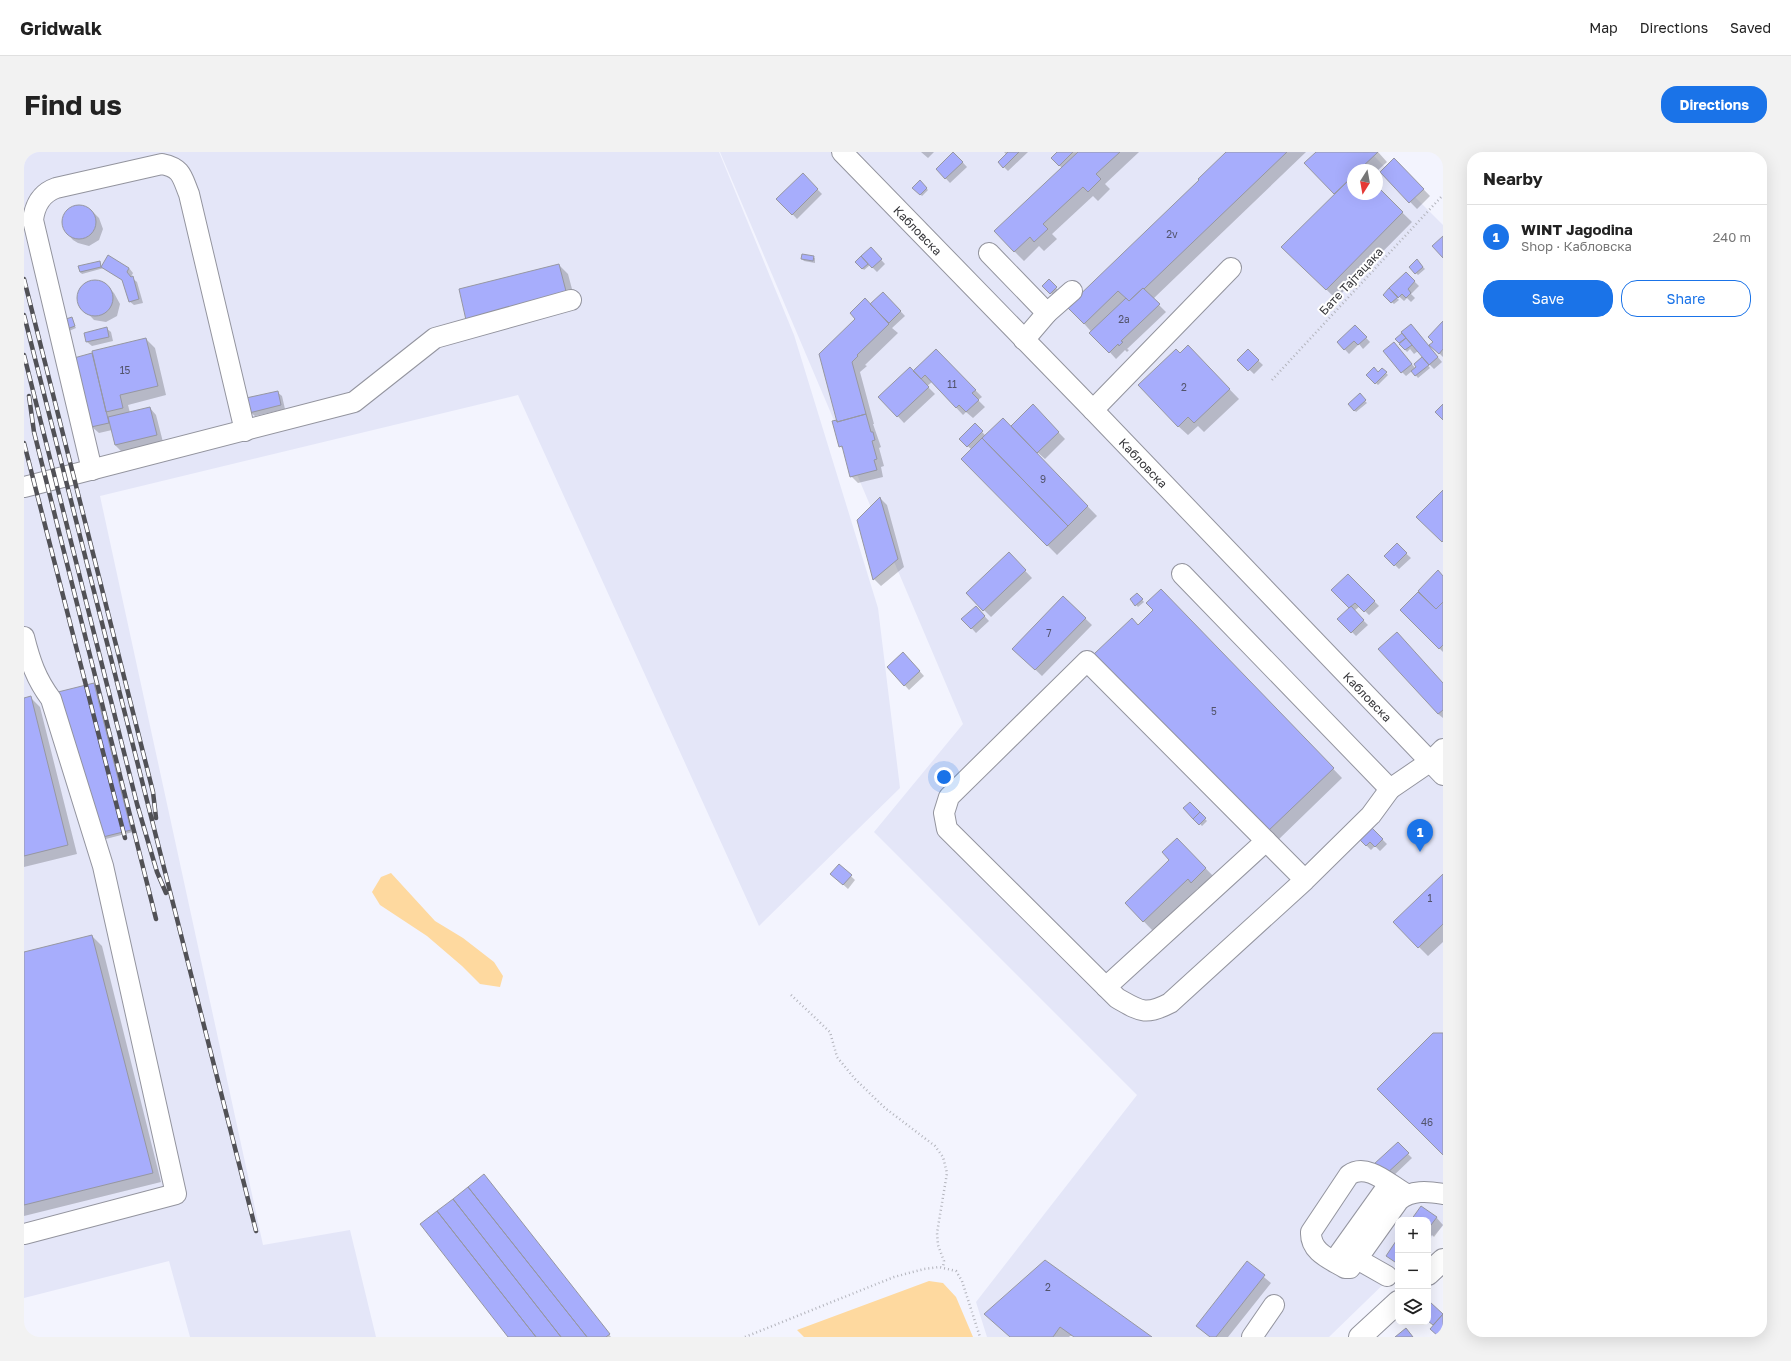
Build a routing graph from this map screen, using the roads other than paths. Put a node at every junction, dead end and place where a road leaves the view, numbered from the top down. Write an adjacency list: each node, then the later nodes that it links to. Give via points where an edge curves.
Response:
1 (842, 152): 7 (street, Кабловска)
2 (988, 253): 6 (street)
3 (1231, 268): 8 (street)
4 (1072, 291): 6 (street)
5 (571, 300): 9 (street, via 435,338 354,402)
6 (1047, 313): 7 (street)
7 (1024, 340): 8 (street, Кабловска)
8 (1093, 410): 14 (street, Кабловска)
9 (245, 431): 10 (street); 10 (street, via 189,194 180,172 162,164 56,188 46,192 38,203 33,220)
10 (92, 470): 11 (street)
11 (24, 487)
12 (1182, 574): 15 (street)
13 (24, 637): 22 (street, via 32,666 41,686 51,699 102,866 176,1194)
14 (1439, 762): 15 (street)
15 (1390, 789): 17 (street, via 1371,815)
16 (1266, 841): 17 (street); 18 (street); 18 (street, via 1087,660 949,797 944,813 947,830)
17 (1305, 880): 18 (street, via 1170,1003 1156,1010 1137,1010)
18 (1106, 987)
19 (1389, 1184): 20 (street); 25 (street); 25 (street, via 1363,1170 1350,1175 1311,1232 1311,1241 1317,1250)
20 (1406, 1194): 21 (street, via 1414,1191); 23 (street)
21 (1443, 1194)
22 (24, 1234)
23 (1357, 1259): 25 (street, via 1350,1268 1345,1268); 27 (street)
24 (1443, 1260): 26 (main road)
25 (1334, 1261)
26 (1431, 1271)
27 (1387, 1276)
28 (1274, 1305): 30 (street)
29 (1395, 1305): 31 (main road)
30 (1252, 1337)
31 (1360, 1337)

